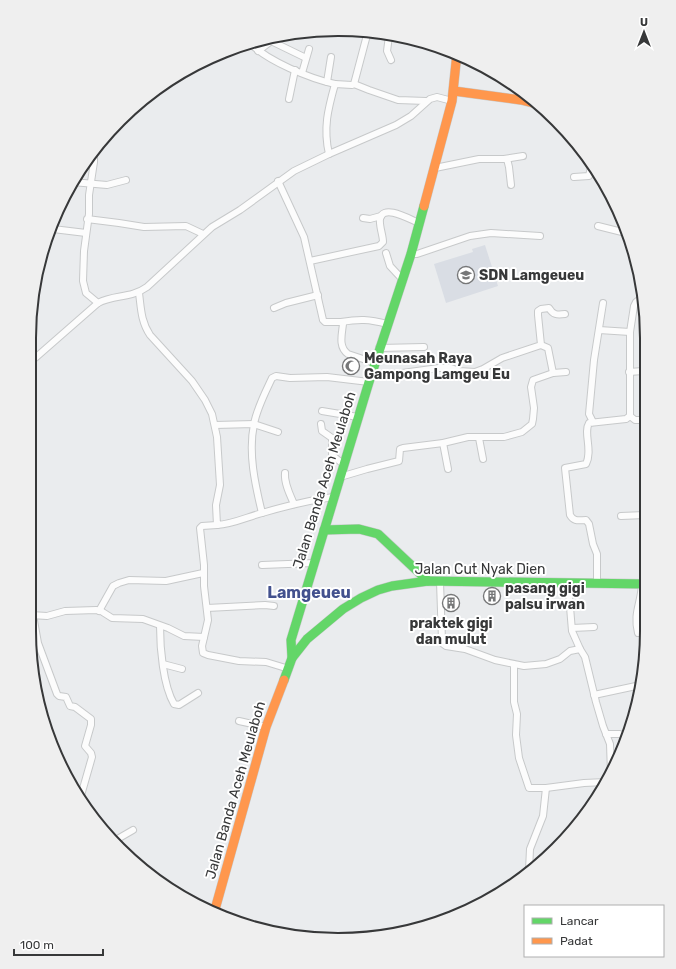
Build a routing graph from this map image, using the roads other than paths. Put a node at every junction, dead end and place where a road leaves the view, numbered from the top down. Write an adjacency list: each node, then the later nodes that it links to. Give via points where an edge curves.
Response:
1 (366, 38): 16 (street)
2 (388, 41): 10 (street, via 387,51)
3 (275, 43): 9 (street)
4 (266, 45): 7 (street)
5 (255, 48): 7 (street)
6 (309, 49): 9 (street)
7 (258, 51): 12 (street)
8 (331, 57): 14 (street)
9 (306, 58): 13 (street)
10 (391, 60)
11 (456, 60): 17 (main road, Jalan Banda Aceh Meulaboh)
12 (295, 70): 13 (street); 18 (street)
13 (302, 73): 14 (street)
14 (327, 82): 15 (street)
15 (335, 84): 16 (street); 22 (street, via 326,118)
16 (354, 84): 19 (street, via 398,100)
17 (454, 90): 20 (main road, Jalan Banda Aceh Meulaboh); 21 (main road)
18 (289, 99)
19 (426, 101): 20 (street, via 433,98); 22 (street, via 411,116 396,125)
20 (452, 101): 26 (main road, Jalan Banda Aceh Meulaboh)
21 (526, 101)
22 (329, 154): 30 (street)
23 (523, 156): 24 (street)
24 (507, 158): 26 (street, via 479,159); 33 (street)
25 (91, 164): 32 (street)
26 (435, 168): 37 (main road, Jalan Banda Aceh Meulaboh)
27 (590, 172): 28 (street, via 590,176)
28 (574, 177)
29 (126, 180): 32 (street, via 108,185)
30 (278, 181): 42 (street); 46 (street, via 304,237)
31 (79, 183): 32 (street)
32 (90, 184): 36 (street)
33 (511, 185)
34 (381, 216): 35 (street); 37 (street, via 386,212 395,212); 46 (street, via 383,242 379,246)
35 (363, 218)
36 (87, 219): 41 (street); 42 (street, via 144,227 186,226)
37 (419, 223): 45 (main road, Jalan Banda Aceh Meulaboh)
38 (598, 226): 40 (street)
39 (56, 229): 41 (street)
40 (621, 232)
41 (86, 234): 51 (street, via 84,290)
42 (203, 234): 48 (street)
43 (540, 236): 45 (street, via 491,233 470,236 418,254)
44 (386, 253): 47 (street, via 390,266)
45 (411, 254): 47 (main road, Jalan Banda Aceh Meulaboh)
46 (310, 260): 49 (street)
47 (403, 280): 56 (main road, Jalan Banda Aceh Meulaboh)
48 (139, 293): 51 (street, via 107,298); 76 (street, via 145,328 192,380 205,400)
49 (318, 295): 53 (street); 55 (street, via 324,321)
50 (637, 301): 58 (street, via 634,306)
51 (98, 303): 62 (street)
52 (603, 303): 57 (street)
53 (274, 308)
54 (564, 314): 59 (street, via 556,315 549,308 538,311)
55 (340, 322): 56 (street, via 369,319); 63 (street, via 343,325 342,345 345,352)
56 (387, 324): 61 (main road, Jalan Banda Aceh Meulaboh)
57 (599, 330): 58 (street); 73 (street, via 589,414)
58 (630, 332): 66 (street)
59 (541, 345): 67 (street, via 548,348); 68 (street, via 502,358 475,372 438,368)
60 (424, 347): 61 (street)
61 (379, 348): 63 (main road, Jalan Banda Aceh Meulaboh)
62 (36, 357)
63 (375, 363): 68 (main road, Jalan Banda Aceh Meulaboh)
64 (640, 371): 66 (street)
65 (566, 372): 67 (street)
66 (629, 372): 70 (street)
67 (553, 373): 78 (street, via 533,380 532,424 516,435)
68 (370, 379): 71 (main road, Jalan Banda Aceh Meulaboh); 74 (street, via 274,376 263,396)
69 (322, 412): 71 (street)
70 (630, 416): 72 (street, via 634,420); 73 (street, via 626,419)
71 (358, 417): 81 (main road, Jalan Banda Aceh Meulaboh)
72 (640, 420)
73 (593, 422): 98 (street, via 587,426 590,448 586,464 565,468 565,471 572,519 586,520 589,524 597,554)
74 (254, 424): 76 (street); 77 (street); 87 (street, via 254,480)
75 (321, 424): 81 (street, via 322,431 332,438 332,455)
76 (215, 425): 90 (street, via 220,485 216,505)
77 (278, 432)
78 (479, 438): 79 (street, via 468,437); 80 (street)
79 (444, 443): 82 (street); 84 (street, via 403,448 399,452 399,462)
80 (483, 459)
81 (343, 464): 84 (main road, Jalan Banda Aceh Meulaboh)
82 (448, 469)
83 (285, 473): 86 (street, via 288,491)
84 (340, 477): 85 (main road, Jalan Banda Aceh Meulaboh)
85 (334, 497): 86 (street); 91 (main road, Jalan Banda Aceh Meulaboh)
86 (294, 504): 87 (street)
87 (262, 513): 90 (street)
88 (640, 515): 89 (street)
89 (622, 516)
90 (217, 525): 94 (street, via 200,528)
91 (324, 530): 92 (main road, Jalan Banda Aceh Meulaboh); 95 (main road, via 366,529 378,534)
92 (314, 564): 93 (street); 112 (main road, Jalan Banda Aceh Meulaboh, via 291,640)
93 (262, 565)
94 (203, 573): 102 (street); 103 (street, via 166,581 136,579 119,582 113,586)
95 (428, 581): 96 (main road, Jalan Cut Nyak Dien); 112 (main road, Jalan Cut Nyak Dien, via 392,586 361,598 312,634)
96 (440, 582): 97 (main road, Jalan Cut Nyak Dien); 114 (street, via 442,643)
97 (568, 583): 98 (main road, Jalan Cut Nyak Dien); 107 (street)
98 (597, 583): 99 (main road, Jalan Cut Nyak Dien)
99 (640, 584)
100 (640, 600): 108 (street, via 636,612)
101 (274, 606): 102 (street)
102 (207, 608): 110 (street, via 208,624)
103 (99, 611): 104 (street); 105 (street, via 112,618 140,619)
104 (36, 615)
105 (160, 626): 110 (street, via 184,636); 113 (street)
106 (594, 627): 107 (street)
107 (572, 628): 111 (street)
108 (638, 633)
109 (36, 636): 126 (street, via 57,694 66,697 70,706 91,719 85,746 92,757)
110 (204, 637): 115 (street, via 202,651 205,654 239,661 266,662)
111 (580, 649): 114 (street, via 570,651 560,659 546,664); 119 (street)
112 (292, 658): 115 (main road, Jalan Banda Aceh Meulaboh)
113 (163, 664): 116 (street); 118 (street, via 174,704 179,705)
114 (514, 665): 127 (street, via 519,758 529,788)
115 (289, 668): 121 (main road, Jalan Banda Aceh Meulaboh)
116 (182, 670)
117 (635, 686): 119 (street)
118 (198, 693)
119 (594, 695): 122 (street)
120 (239, 721): 121 (street)
121 (266, 727): 131 (main road, Jalan Banda Aceh Meulaboh)
122 (606, 734): 123 (street); 124 (street, via 610,744)
123 (622, 735)
124 (611, 761)
125 (600, 782): 127 (street)
126 (79, 787)
127 (546, 788): 130 (street, via 542,816 530,849)
128 (133, 830): 129 (street)
129 (118, 838)
130 (529, 865)
131 (216, 907)

